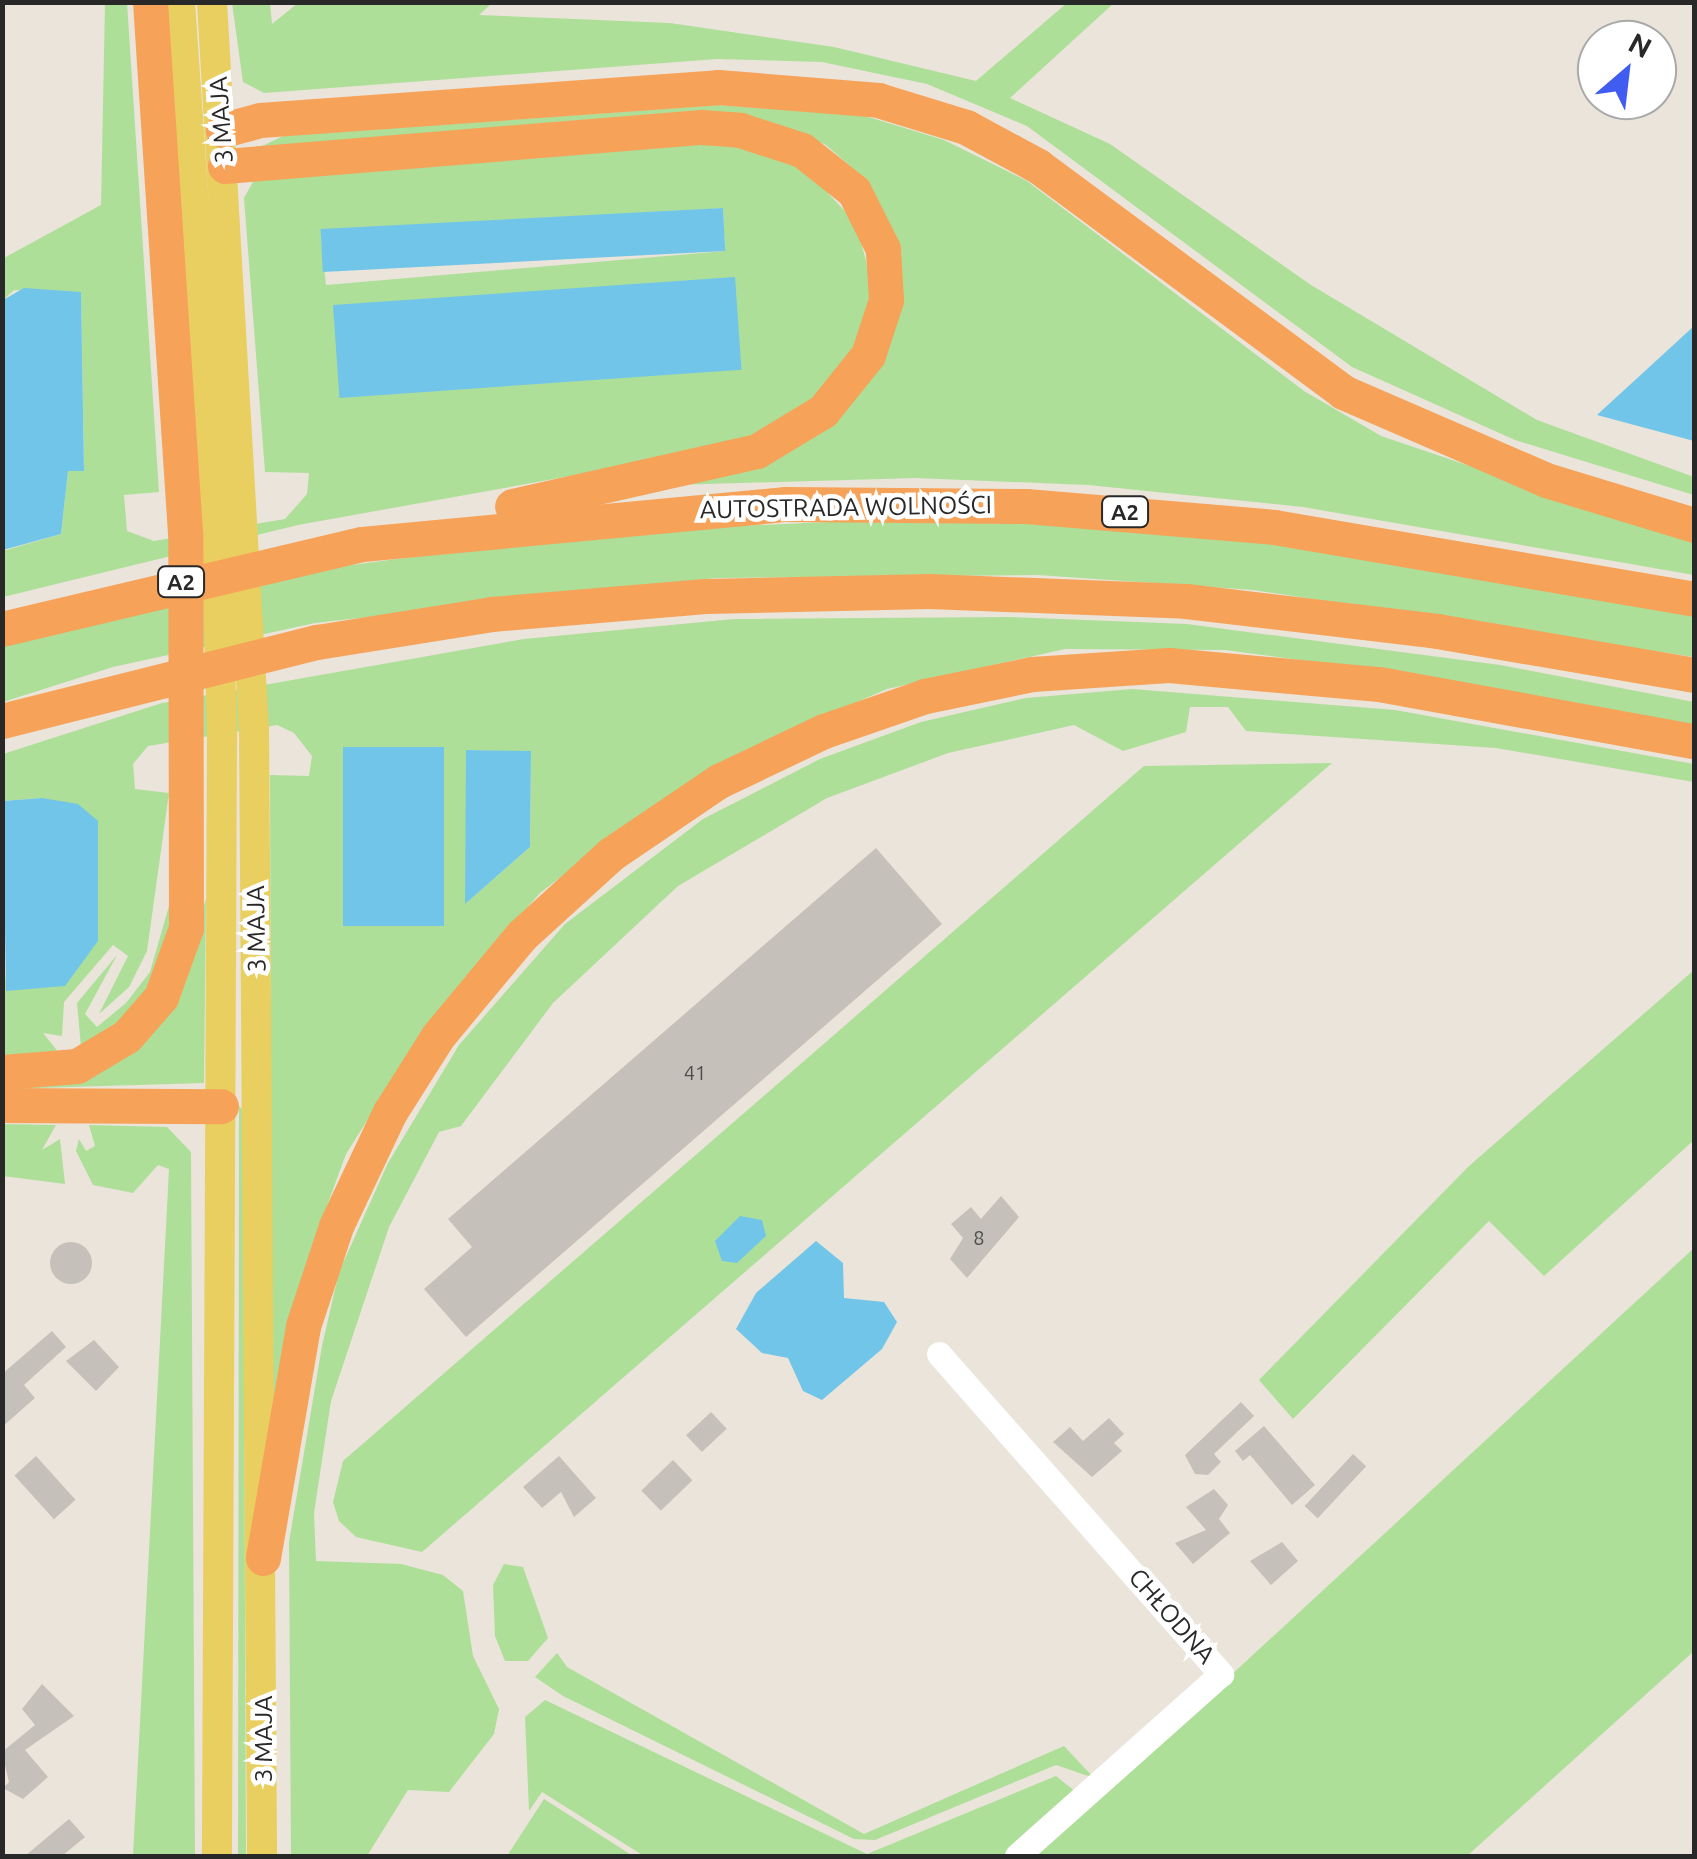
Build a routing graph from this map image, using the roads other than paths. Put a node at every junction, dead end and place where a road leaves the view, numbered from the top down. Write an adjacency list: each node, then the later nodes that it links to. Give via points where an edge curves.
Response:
1 (150, 2): 8 (highway)
2 (180, 2): 5 (main road, 3 MAJA)
3 (212, 2): 4 (main road, 3 MAJA)
4 (222, 130): 5 (main road); 6 (main road, 3 MAJA); 7 (highway, via 260,120 718,87 878,100 966,128 1038,166 1344,392 1546,480)
5 (191, 153): 6 (main road); 8 (main road, 3 MAJA)
6 (225, 166): 9 (highway, via 740,130 830,168 854,191 884,249 886,300 868,355 823,411 786,436 646,480); 18 (main road, 3 MAJA, via 248,522)
7 (1694, 525)
8 (201, 531): 16 (highway)
9 (362, 544): 10 (highway, AUTOSTRADA WOLNOŚCI / A2, via 693,508 1026,506 1420,546); 11 (highway, AUTOSTRADA WOLNOŚCI / A2)
10 (1694, 600)
11 (2, 629)
12 (1694, 676): 13 (highway, via 1437,631 1186,601 929,592 705,596 491,614 298,646)
13 (60, 702): 14 (highway); 15 (highway)
14 (2, 721)
15 (2, 733)
16 (205, 739): 19 (highway, via 186,928 161,997 127,1036 90,1060 38,1074); 21 (main road, 3 MAJA)
17 (1694, 740): 23 (highway, via 1379,684 1169,664 1032,674 925,696 824,731 719,782 612,854 522,935 447,1024 390,1112 336,1226 303,1326)
18 (258, 1059): 21 (main road); 23 (main road, 3 MAJA)
19 (2, 1072)
20 (2, 1105): 21 (highway)
21 (221, 1106): 24 (main road, 3 MAJA)
22 (939, 1354): 26 (street, CHŁODNA, via 1222,1674)
23 (263, 1558): 25 (main road, 3 MAJA)
24 (217, 1856)
25 (262, 1856)
26 (1017, 1856)

